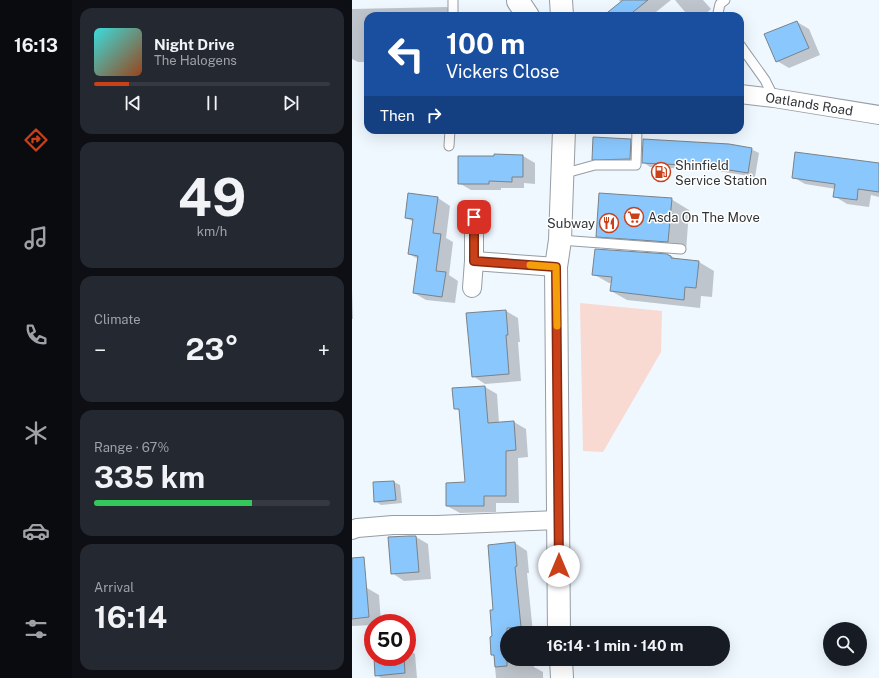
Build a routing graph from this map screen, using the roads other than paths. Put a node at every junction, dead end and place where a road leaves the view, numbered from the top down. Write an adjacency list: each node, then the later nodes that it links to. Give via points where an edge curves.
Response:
1 (453, 0): 6 (lane)
2 (517, 0): 3 (main road); 7 (main road)
3 (532, 0)
4 (561, 0): 8 (main road)
5 (725, 0): 9 (lane, via 720,4)
6 (453, 12)
7 (525, 12)
8 (562, 12)
9 (718, 12)
10 (744, 51): 12 (lane, via 765,80)
11 (744, 94): 12 (street, Oatlands Road)
12 (774, 98): 13 (street, Oatlands Road)
13 (879, 115)
14 (450, 134): 17 (lane)
15 (564, 134): 18 (main road)
16 (637, 134): 18 (lane, via 636,165 596,165)
17 (449, 146)
18 (562, 174): 20 (main road)
19 (474, 217): 22 (street)
20 (560, 240): 21 (lane); 23 (main road)
21 (681, 249)
22 (474, 261): 23 (street); 24 (street)
23 (556, 267): 25 (main road)
24 (472, 288)
25 (558, 520): 26 (street, via 393,525); 27 (main road)
26 (352, 530)
27 (559, 626)
28 (561, 666): 29 (main road)
29 (562, 678)

